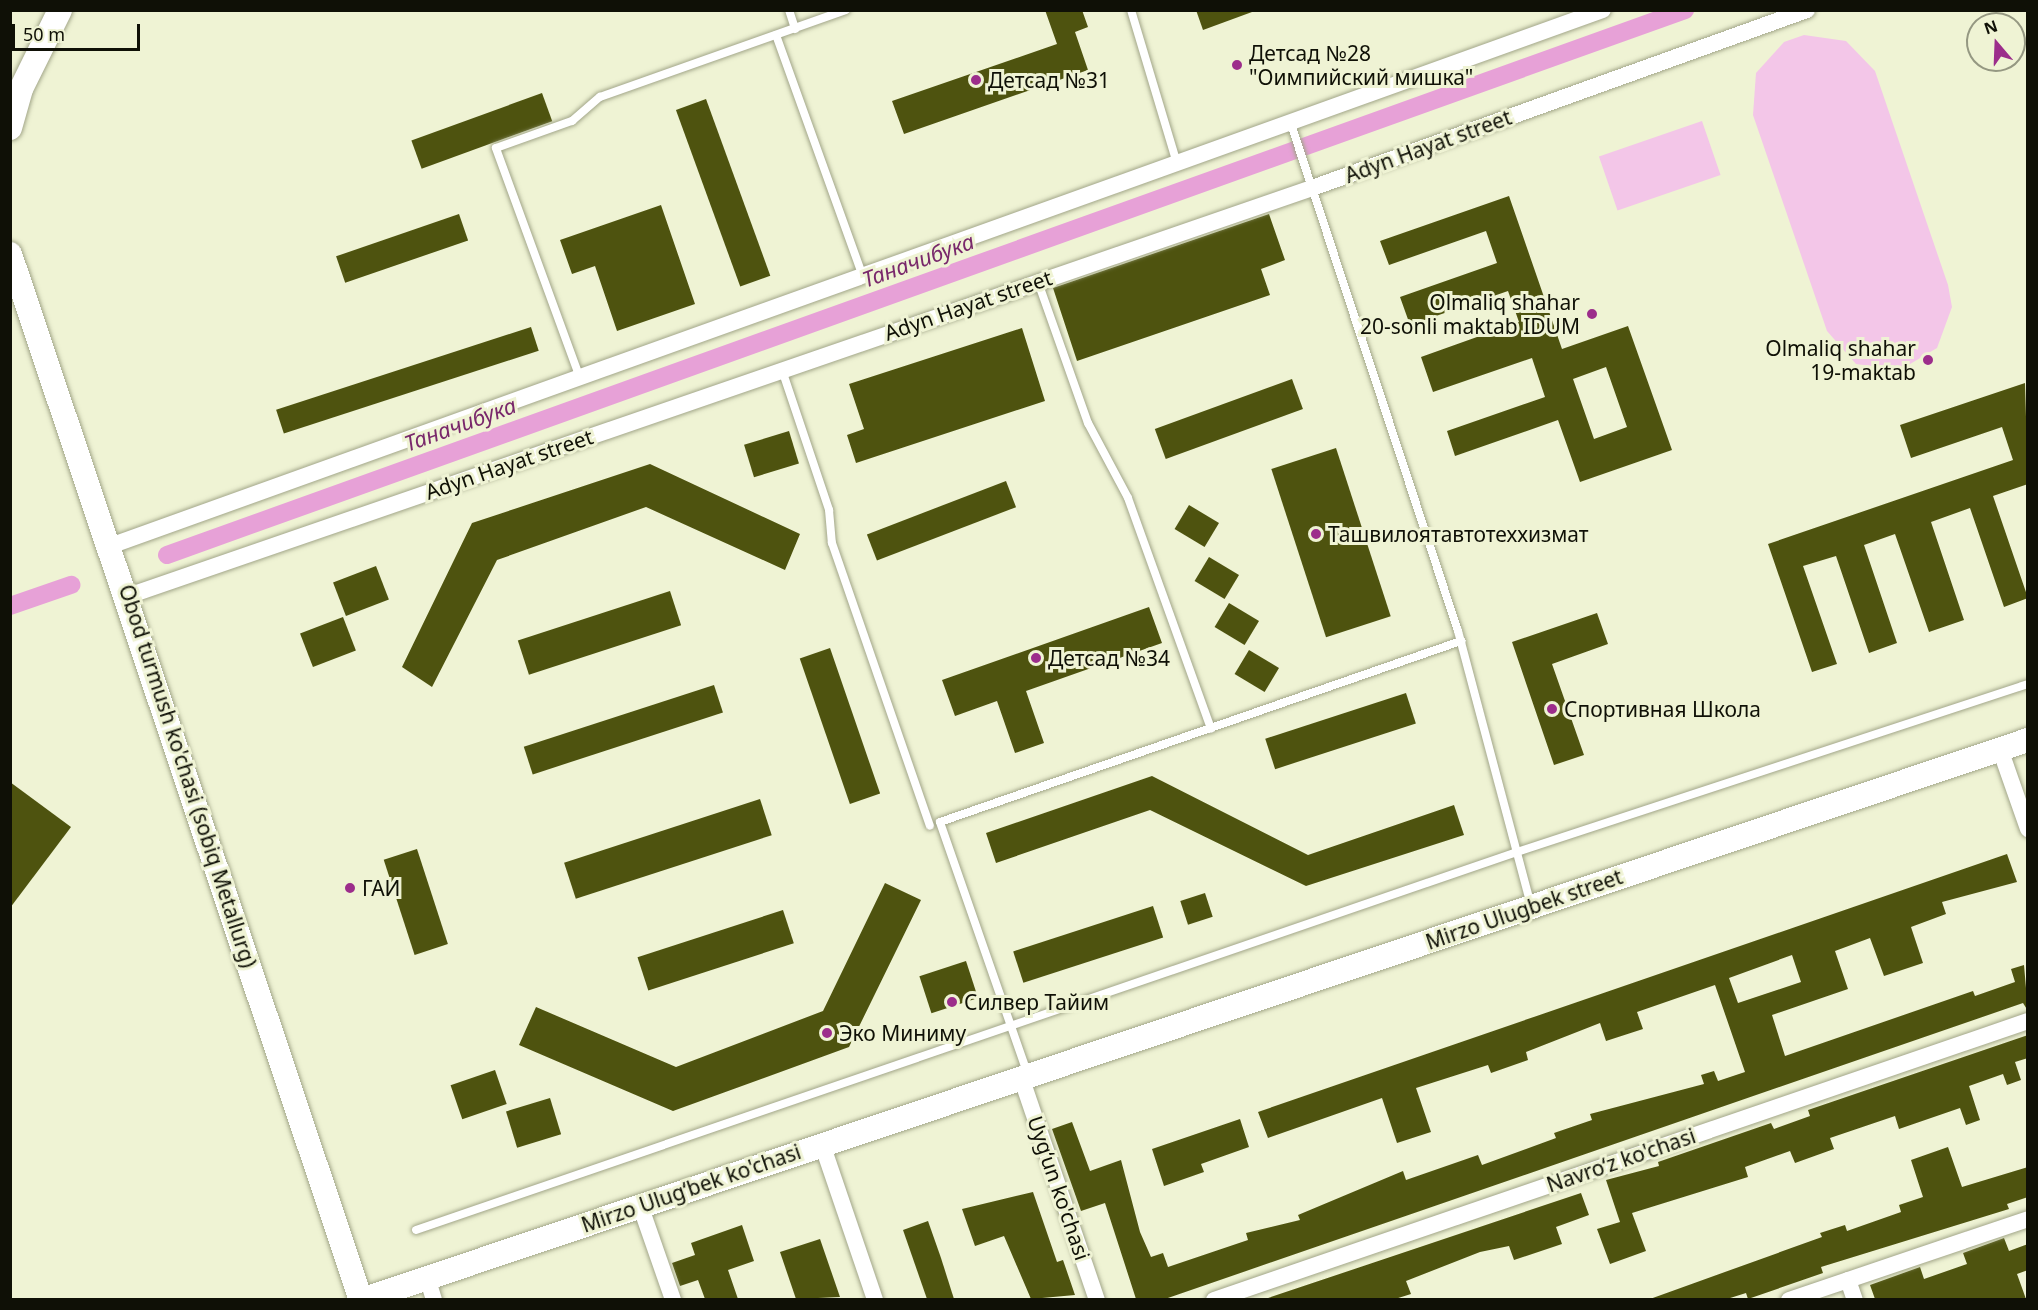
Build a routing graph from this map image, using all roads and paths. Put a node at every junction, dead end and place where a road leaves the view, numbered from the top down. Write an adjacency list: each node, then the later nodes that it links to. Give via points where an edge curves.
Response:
1 (60, 10): 10 (main road, via 21,89)
2 (789, 10): 7 (lane)
3 (846, 10): 7 (lane)
4 (1131, 10): 11 (lane)
5 (1603, 10): 9 (street)
6 (1807, 10): 12 (street, Adyn Hayat street)
7 (795, 29): 8 (lane)
8 (776, 35): 14 (lane); 17 (lane, via 600,97 572,121 496,148)
9 (1292, 126): 11 (street); 12 (lane)
10 (10, 128)
11 (1177, 163): 14 (street)
12 (1312, 188): 15 (street, Adyn Hayat street); 20 (lane)
13 (10, 254): 18 (main road, Obod turmush ko'chasi (sobiq Metallurg))
14 (863, 276): 17 (street)
15 (1038, 281): 16 (street, Adyn Hayat street); 22 (lane, via 1088,423 1128,498)
16 (782, 370): 19 (street, Adyn Hayat street); 25 (lane, via 829,510 832,543)
17 (579, 378): 18 (street)
18 (110, 546): 19 (main road, Obod turmush ko'chasi (sobiq Metallurg))
19 (128, 596): 38 (main road, Obod turmush ko'chasi (sobiq Metallurg))
20 (1461, 642): 22 (lane); 27 (lane)
21 (2028, 684): 27 (lane)
22 (1211, 729): 30 (lane, via 940,822)
23 (2028, 740): 24 (main road, Mirzo Ulugbek street)
24 (2000, 749): 26 (street); 28 (main road, Mirzo Ulugbek street)
25 (930, 826)
26 (2028, 829)
27 (1514, 853): 28 (lane); 30 (lane)
28 (1531, 907): 31 (main road, Mirzo Ulugbek street)
29 (2028, 1021): 43 (street, Navro‘z ko'chasi)
30 (1010, 1027): 31 (lane); 35 (lane)
31 (1025, 1076): 32 (main road, Mirzo Ulug‘bek ko'chasi); 42 (street, Uyg‘un ko'chasi)
32 (822, 1144): 33 (main road, Mirzo Ulug‘bek ko'chasi); 41 (street)
33 (640, 1205): 36 (main road, Mirzo Ulug‘bek ko'chasi); 40 (street)
34 (2028, 1219): 37 (street)
35 (416, 1230)
36 (427, 1276): 38 (main road, Mirzo Ulug‘bek ko'chasi); 39 (street)
37 (1848, 1280): 44 (street); 45 (street)
38 (361, 1299)
39 (434, 1299)
40 (673, 1299)
41 (875, 1299)
42 (1097, 1299)
43 (1214, 1299)
44 (1789, 1299)
45 (1855, 1299)

